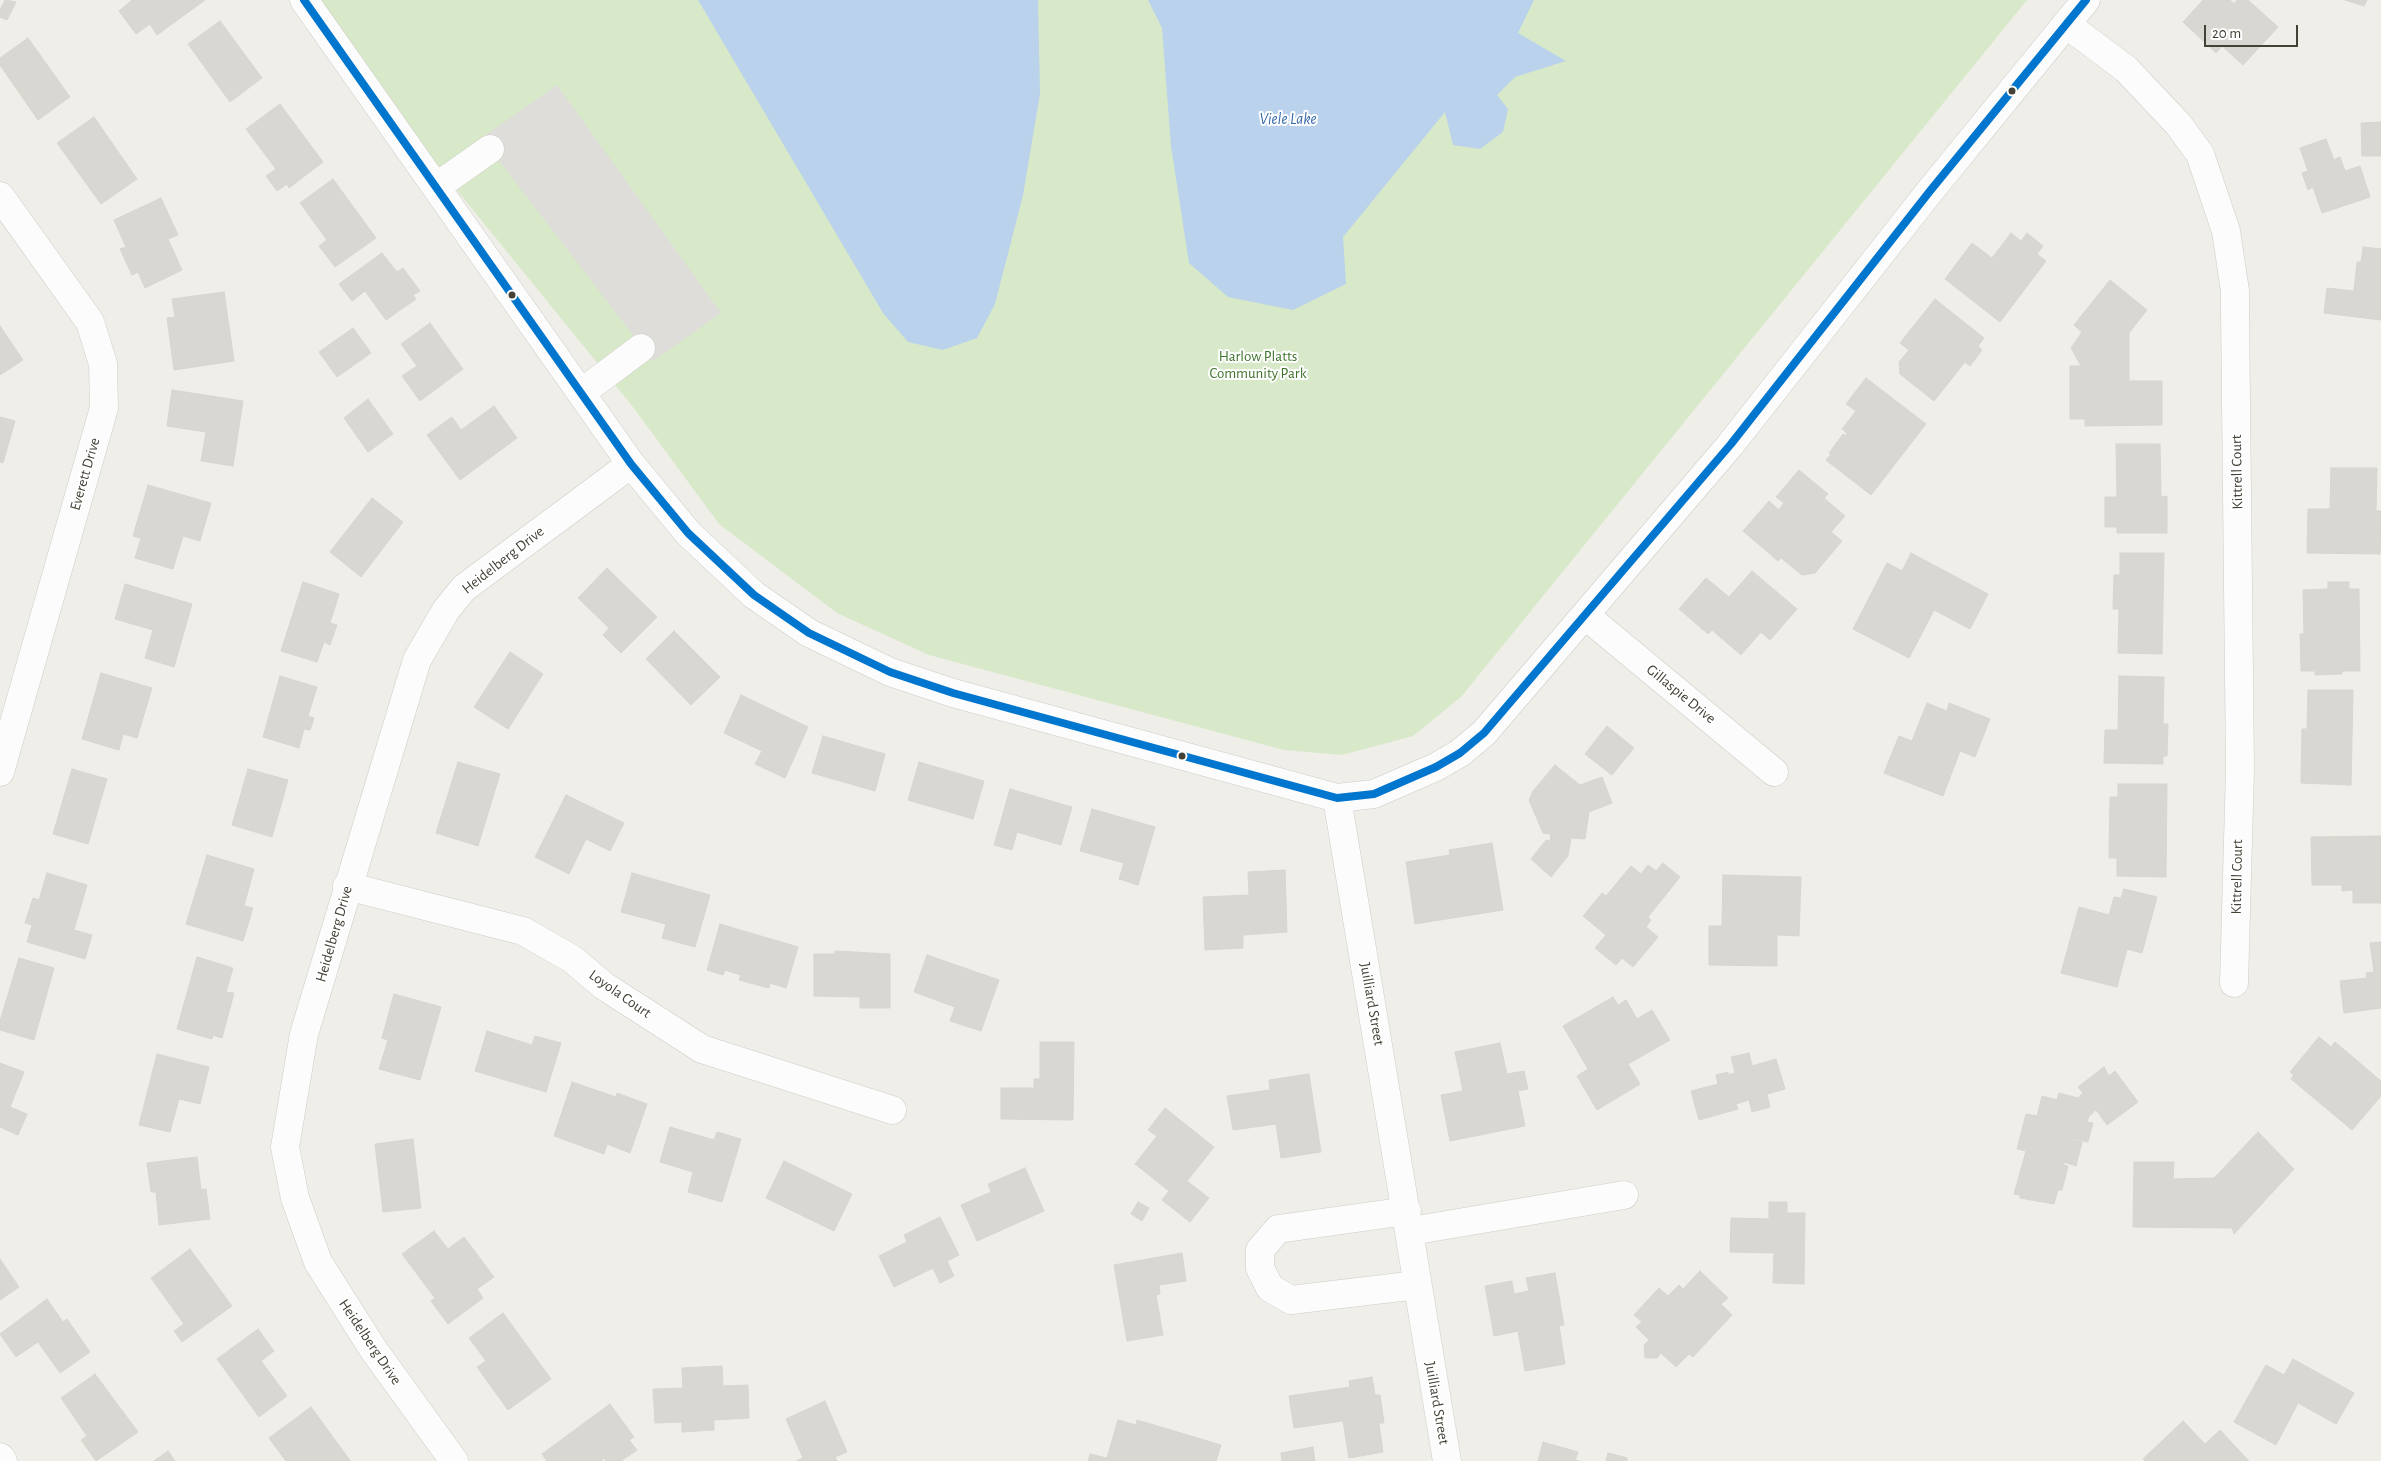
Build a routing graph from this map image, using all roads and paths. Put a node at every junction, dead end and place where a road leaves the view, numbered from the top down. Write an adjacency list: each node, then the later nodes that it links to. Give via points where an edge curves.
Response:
1 (304, 0): 5 (street)
2 (2086, 0): 3 (street)
3 (2066, 24): 10 (street, via 1924,198 1731,444); 15 (street, Kittrell Court, via 2126,69 2178,124 2200,154 2226,231 2235,291 2240,769)
4 (490, 149): 5 (street)
5 (436, 188): 8 (street)
6 (0, 196): 11 (street, Everett Drive, via 90,322 103,364 104,408)
7 (641, 348): 8 (street)
8 (581, 393): 9 (street)
9 (631, 464): 13 (street, via 688,533 754,595 809,633 890,672 961,695); 14 (street, Heidelberg Drive, via 464,588 446,610 417,660)
10 (1586, 616): 12 (street, Gillaspie Drive); 13 (street, via 1484,733 1460,753 1374,794)
11 (0, 772)
12 (1774, 772)
13 (1337, 798): 18 (street, Juilliard Street)
14 (347, 886): 16 (street, Loyola Court, via 523,931 572,959 604,986 702,1048); 22 (street, Heidelberg Drive, via 304,1034 285,1147 288,1165 295,1198 318,1262 373,1349)
15 (2234, 982)
16 (892, 1110)
17 (1624, 1195): 18 (street)
18 (1409, 1221): 19 (street, Juilliard Street); 19 (street, via 1278,1229 1260,1250 1260,1268 1270,1288 1291,1300)
19 (1417, 1285): 23 (street, Juilliard Street)
20 (0, 1457): 21 (street)
21 (3, 1461)
22 (454, 1461)
23 (1447, 1461)

